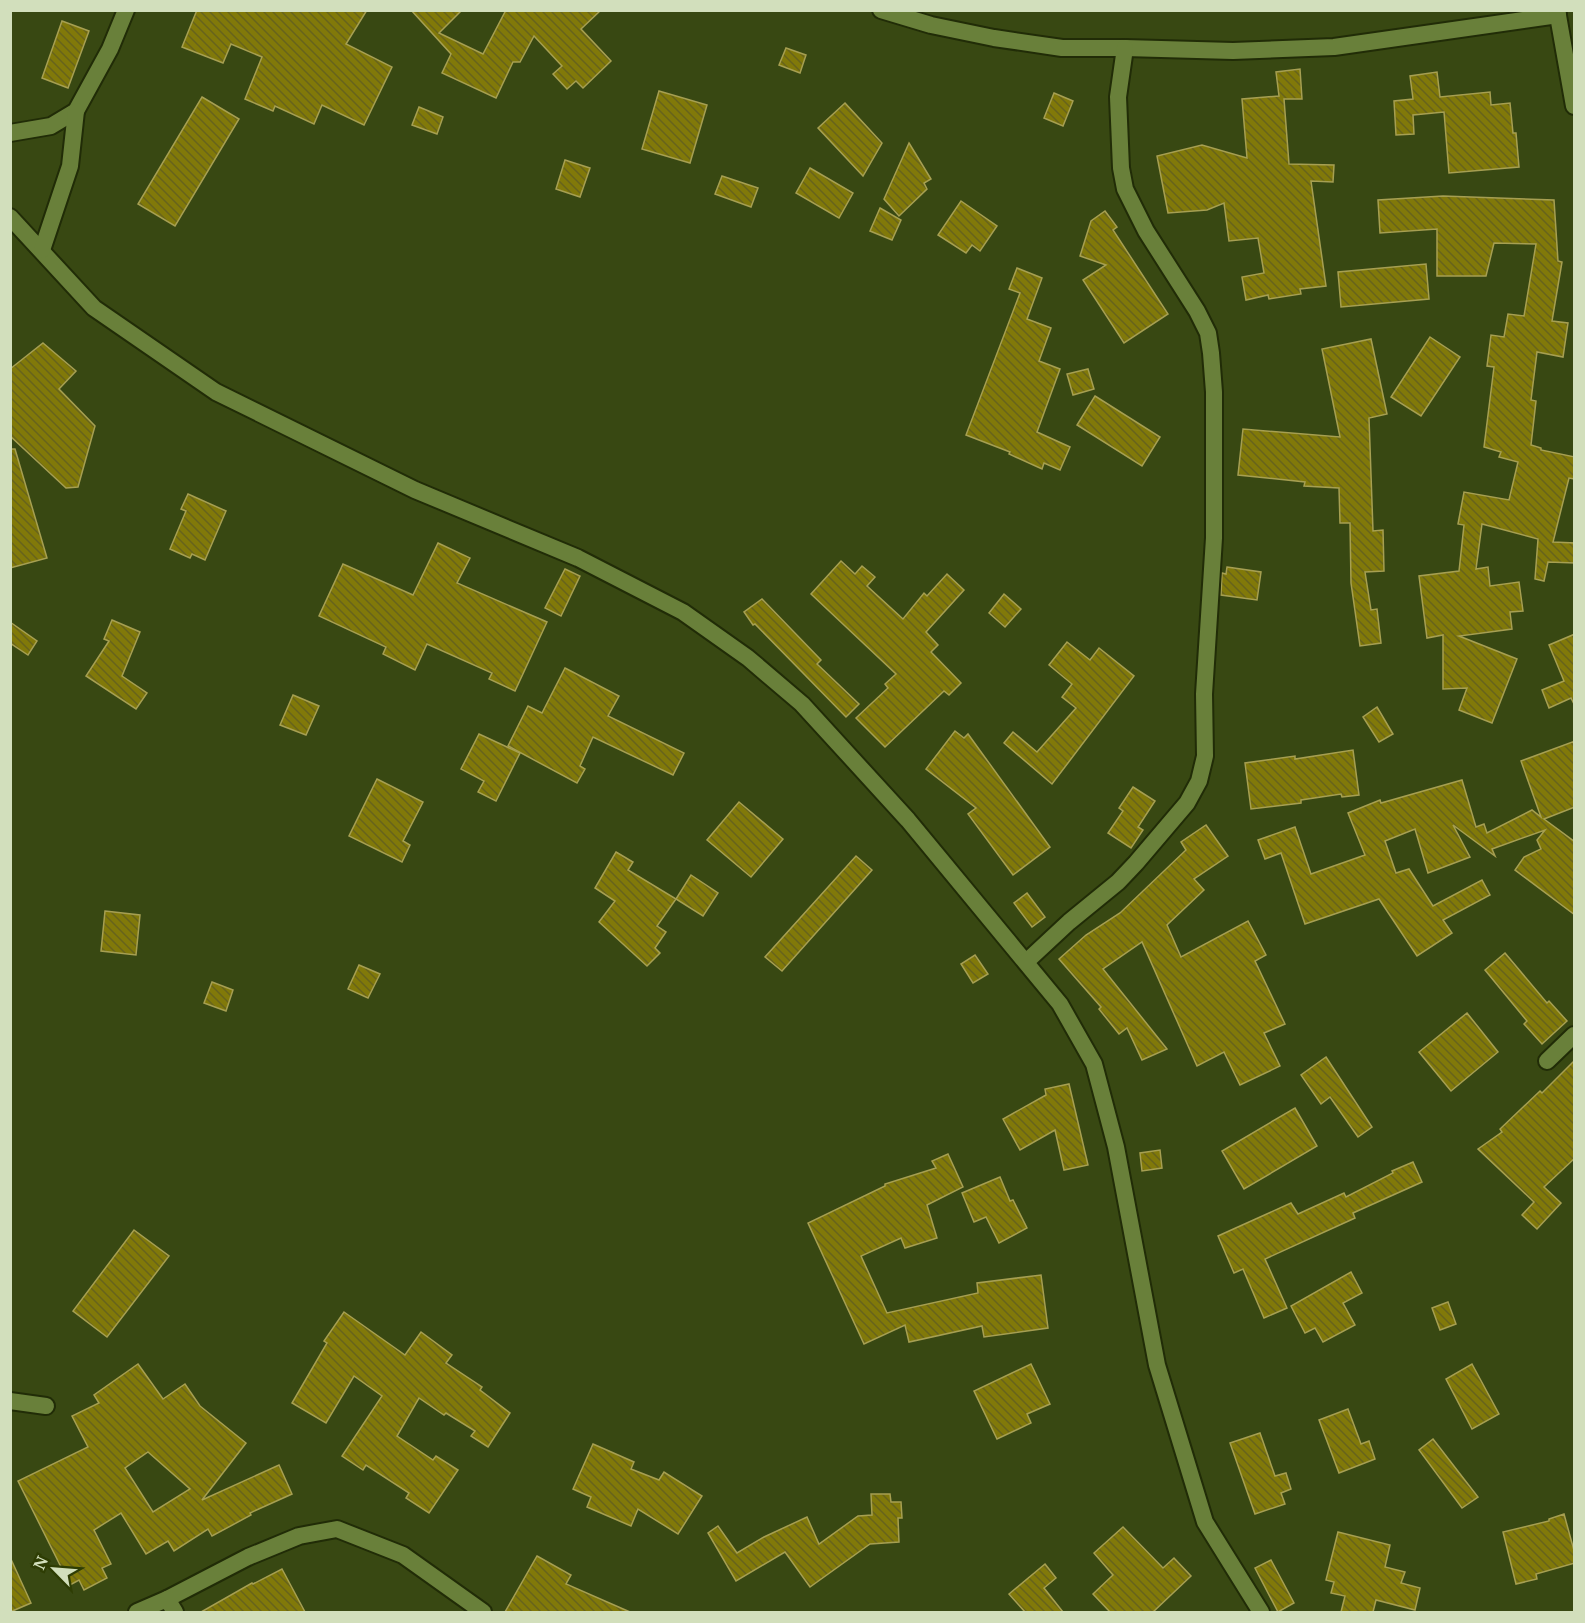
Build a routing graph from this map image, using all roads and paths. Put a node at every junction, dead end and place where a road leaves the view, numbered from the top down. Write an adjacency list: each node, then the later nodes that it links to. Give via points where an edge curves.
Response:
1 (126, 10): 6 (street)
2 (881, 10): 4 (street, via 994,38 1062,48)
3 (1558, 13): 4 (street, via 1334,47 1233,51); 5 (street)
4 (1125, 48): 10 (street, via 1118,97 1125,189 1146,231 1197,311 1208,333 1211,352 1214,538 1204,694 1205,756 1199,782 1187,803 1136,863)
5 (1575, 105)
6 (76, 111): 7 (street, via 51,126); 9 (street, via 70,166)
7 (10, 133)
8 (10, 217): 9 (street)
9 (42, 250): 10 (street, via 94,308 216,392 415,490 578,558 683,612 748,658 810,712 908,820)
10 (1026, 962): 18 (street, via 1060,1004 1094,1064 1116,1147 1157,1365 1167,1399 1205,1522)
11 (1575, 1035): 12 (street)
12 (1547, 1061)
13 (10, 1401): 14 (street)
14 (46, 1406)
15 (171, 1606): 16 (street); 17 (street, via 248,1557 299,1536 338,1529 403,1556)
16 (137, 1612)
17 (483, 1612)
18 (1261, 1612)

